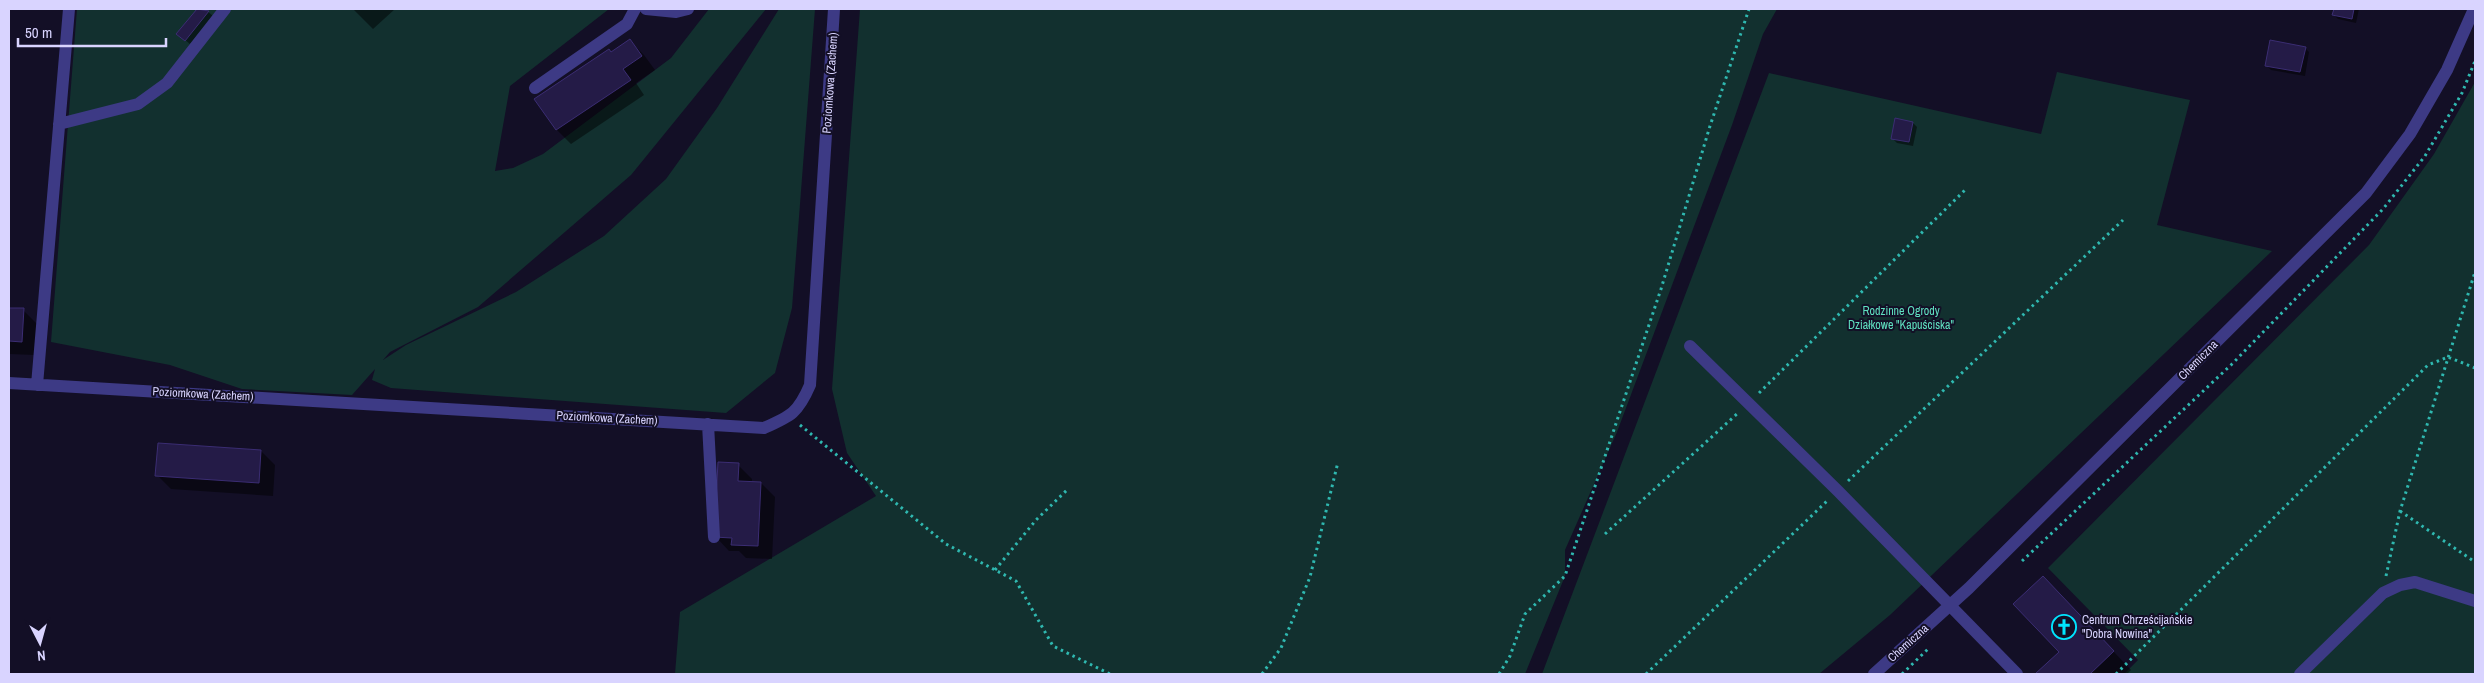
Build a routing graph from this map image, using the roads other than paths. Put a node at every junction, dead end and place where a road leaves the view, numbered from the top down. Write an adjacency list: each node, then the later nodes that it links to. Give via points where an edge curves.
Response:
1 (68, 9): 9 (street)
2 (225, 9): 9 (street, via 167,83 138,104)
3 (635, 9): 8 (street, via 627,24)
4 (646, 9): 5 (street, via 676,12)
5 (688, 9)
6 (834, 9): 13 (street, Poziomkowa (Zachem), via 810,385 801,405 786,418 764,428)
7 (2474, 9): 16 (street, Chemiczna, via 2438,86 2410,134 2366,193)
8 (534, 88)
9 (59, 124): 12 (street)
10 (1690, 346): 16 (street)
11 (9, 383): 12 (street, Poziomkowa (Zachem))
12 (37, 384): 13 (street, Poziomkowa (Zachem))
13 (708, 424): 14 (street)
14 (714, 537)
15 (2475, 601): 19 (street, via 2415,582 2400,585 2383,593)
16 (1950, 606): 17 (street, Chemiczna); 18 (street)
17 (1874, 674)
18 (2017, 674)
19 (2300, 674)

